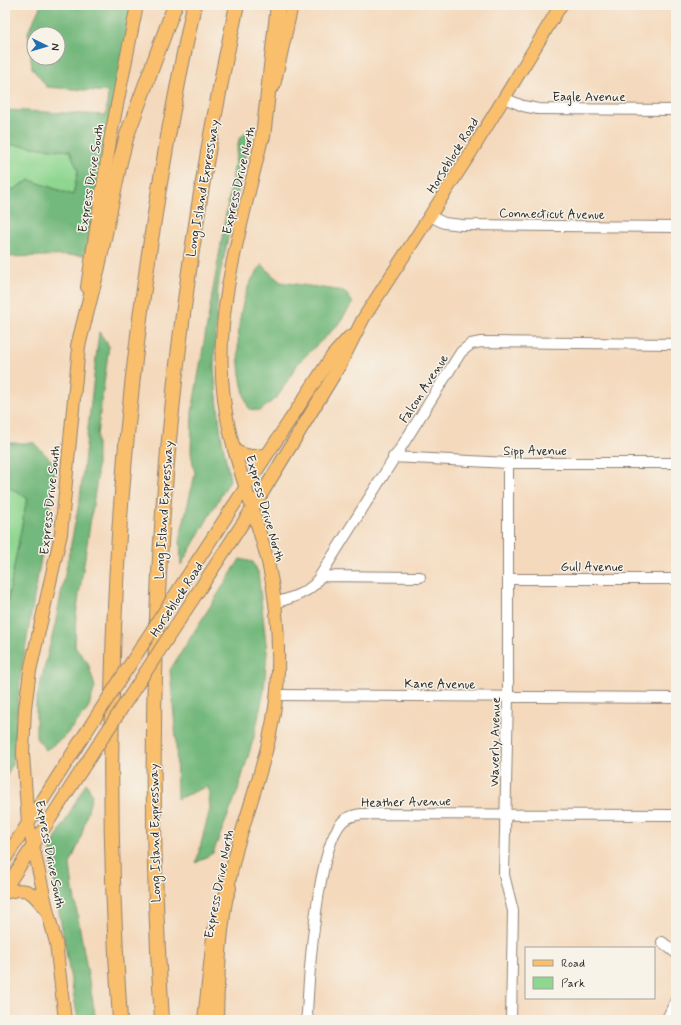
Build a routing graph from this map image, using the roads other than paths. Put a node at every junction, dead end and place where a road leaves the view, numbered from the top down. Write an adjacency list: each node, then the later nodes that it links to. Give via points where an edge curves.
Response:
1 (137, 5): 15 (main road, Express Drive South, via 102,188)
2 (175, 5): 15 (highway, via 127,135)
3 (194, 5): 44 (highway, via 170,123 148,258 130,397 118,534 110,757 113,895)
4 (238, 5): 45 (highway, Long Island Expressway, via 213,124 190,259 172,396 160,532 153,756 155,894)
5 (278, 5): 10 (highway)
6 (292, 5): 10 (main road, Express Drive North)
7 (562, 5): 8 (main road, Horseblock Road)
8 (504, 98): 9 (street, Eagle Avenue, via 538,109); 11 (main road, Horseblock Road)
9 (676, 110)
10 (263, 137): 16 (main road, Express Drive North, via 230,276 222,332 224,399)
11 (430, 216): 12 (street, Connecticut Avenue, via 444,223 462,225); 13 (main road, Horseblock Road)
12 (676, 227)
13 (363, 319): 17 (main road, Horseblock Road, via 332,356); 22 (main road, Horseblock Road, via 340,365)
14 (676, 344): 18 (street, Falcon Avenue, via 472,344 461,352)
15 (78, 346): 33 (main road, Express Drive South, via 61,534 33,655 25,708 23,770)
16 (234, 450): 17 (main road, via 248,456 259,457); 21 (main road, Express Drive North)
17 (267, 454): 21 (main road, Horseblock Road)
18 (393, 457): 19 (street, Sipp Avenue); 23 (street, Falcon Avenue)
19 (508, 464): 20 (street, Sipp Avenue); 25 (street, Waverly Avenue)
20 (676, 464)
21 (245, 489): 22 (main road, Express Drive North); 33 (main road, Horseblock Road, bridge)
22 (252, 509): 27 (main road, Express Drive North, via 268,563); 34 (main road, Horseblock Road, bridge)
23 (320, 576): 24 (street); 27 (street, Falcon Avenue, via 307,591)
24 (420, 577)
25 (509, 579): 26 (street, Gull Avenue); 29 (street, Waverly Avenue)
26 (676, 579)
27 (275, 603): 28 (main road, Express Drive North, via 278,648)
28 (277, 694): 29 (street, Kane Avenue); 36 (main road, Express Drive North, via 267,750 236,850)
29 (508, 697): 30 (street, Kane Avenue); 31 (street, Waverly Avenue)
30 (676, 698)
31 (505, 813): 32 (street, Heather Avenue); 48 (street, Heather Avenue, via 362,814 350,816 342,822 327,853 319,894 309,965); 49 (street, Waverly Avenue, via 504,875 513,911)
32 (676, 815)
33 (28, 823): 34 (main road, Express Drive South); 35 (main road, Horseblock Road)
34 (32, 846): 37 (main road, Horseblock Road); 39 (main road, Express Drive South)
35 (5, 859)
36 (229, 888): 46 (highway, via 215,928); 47 (main road, Express Drive North, via 219,954)
37 (5, 890)
38 (5, 893): 39 (main road, via 18,889 28,891 35,895)
39 (48, 913): 43 (main road, Express Drive South, via 60,962)
40 (662, 942): 41 (street)
41 (676, 953)
42 (676, 1000): 50 (street)
43 (65, 1020)
44 (120, 1020)
45 (162, 1020)
46 (205, 1020)
47 (217, 1020)
48 (308, 1020)
49 (511, 1020)
50 (665, 1020)

